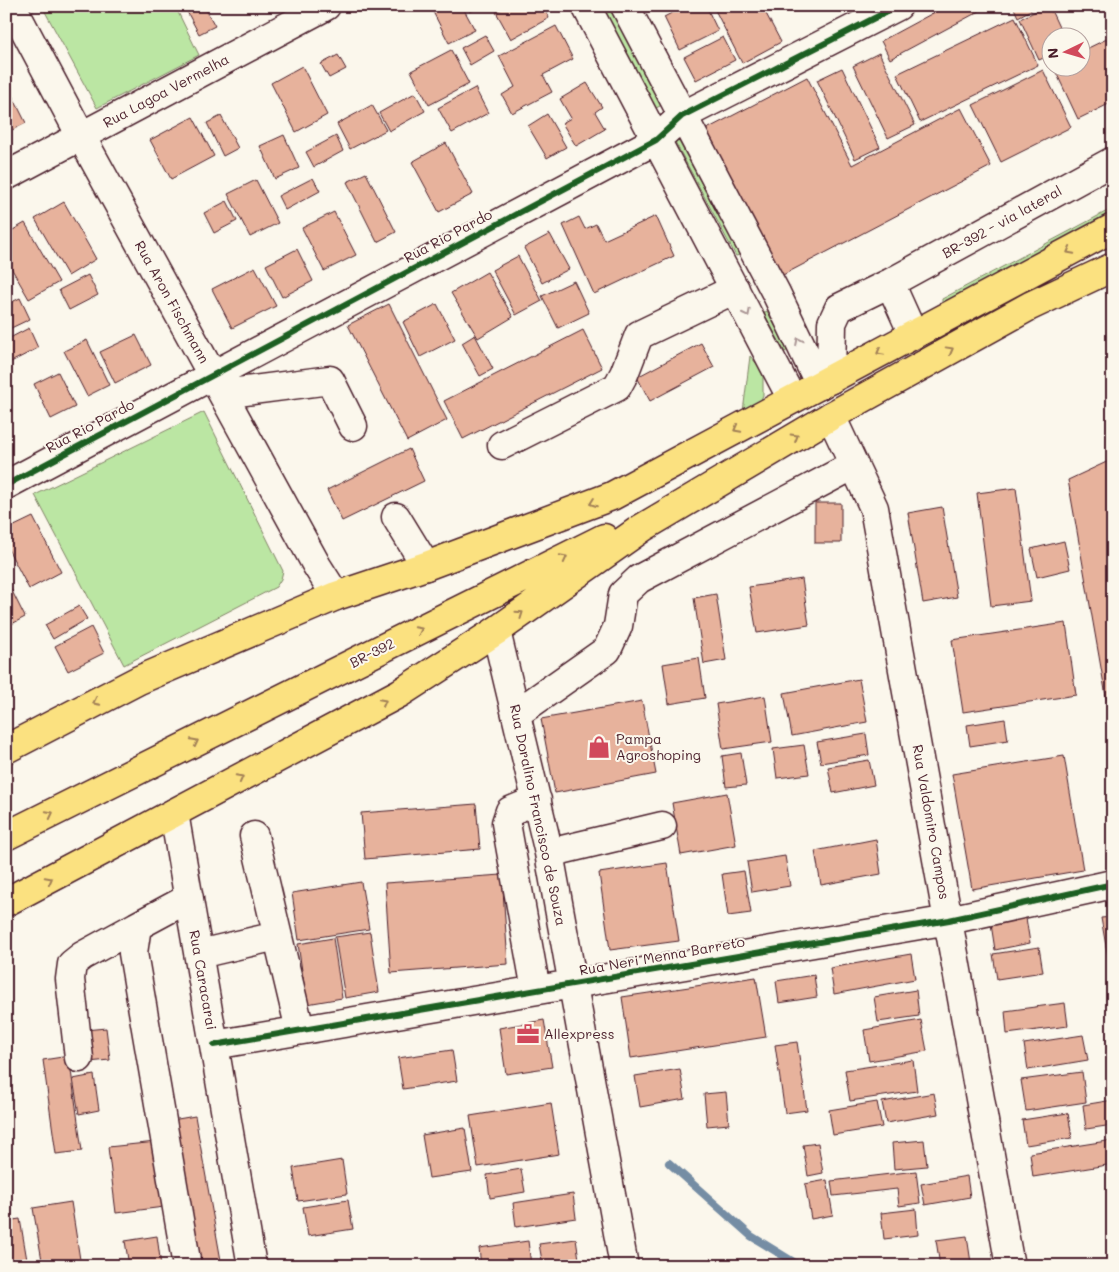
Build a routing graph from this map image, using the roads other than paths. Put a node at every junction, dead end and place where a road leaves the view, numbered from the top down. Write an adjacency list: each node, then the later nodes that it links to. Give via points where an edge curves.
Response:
1 (12, 6): 7 (street, Rua Aron Fischmann)
2 (326, 6): 7 (street, Rua Lagoa Vermelha)
3 (586, 6): 8 (street)
4 (625, 6): 6 (street)
5 (898, 6): 6 (street, Rua Rio Pardo)
6 (682, 116): 8 (street, Rua Rio Pardo); 15 (street)
7 (80, 136): 10 (street, Rua Lagoa Vermelha); 18 (street, Rua Aron Fischmann)
8 (656, 140): 13 (street); 18 (street, Rua Rio Pardo)
9 (1113, 161): 14 (street, BR-392 - via lateral)
10 (6, 176)
11 (1113, 228): 16 (highway, one-way to 16)
12 (1113, 267): 20 (highway, BR-392, one-way to 12, via 1030,306)
13 (730, 280): 15 (street); 19 (street, one-way to 19); 22 (street, via 639,335 616,387)
14 (890, 283): 16 (street); 17 (street, BR-392 - via lateral, via 839,308 832,323)
15 (776, 293): 17 (street, one-way to 15)
16 (914, 334): 17 (highway, one-way to 17)
17 (826, 382): 19 (highway)
18 (218, 385): 21 (street, via 330,380); 25 (street, Rua Rio Pardo); 28 (street, Rua Aron Fischmann)
19 (792, 399): 27 (highway, one-way to 27, via 612,496)
20 (831, 416): 23 (street, Rua Valdomiro Campos); 24 (highway, BR-392, one-way to 20)
21 (353, 426)
22 (502, 445)
23 (854, 465): 30 (street, via 640,579 623,594 618,626 607,650); 41 (street, Rua Valdomiro Campos, via 874,508)
24 (738, 471): 29 (highway, BR-392, one-way to 24, via 642,528); 35 (highway, BR-392 / BR-392, one-way to 24)
25 (6, 485)
26 (396, 517): 27 (street)
27 (426, 566): 28 (highway)
28 (336, 596): 31 (highway, one-way to 31, via 139,680)
29 (496, 631): 30 (street, Rua Doralino Francisco de Souza); 33 (highway, BR-392, one-way to 29, via 400,693)
30 (516, 714): 32 (street, Rua Doralino Francisco de Souza)
31 (6, 748)
32 (537, 800): 37 (street, Rua Doralino Francisco de Souza); 46 (street, via 510,811 506,823)
33 (174, 813): 39 (street, Rua Caracarai); 40 (highway, BR-392, one-way to 33)
34 (662, 826): 37 (street)
35 (6, 836)
36 (254, 836): 43 (street)
37 (549, 853): 45 (street, Rua Doralino Francisco de Souza)
38 (1113, 884): 41 (street, Rua Neri Menna Barreto)
39 (189, 898): 42 (street); 44 (street, Rua Caracarai)
40 (6, 902)
41 (949, 920): 45 (street, Rua Neri Menna Barreto); 53 (street, Rua Valdomiro Campos)
42 (137, 926): 49 (street, via 72,964 70,979); 50 (street, via 133,952)
43 (277, 936): 44 (street); 47 (street)
44 (199, 954): 48 (street, Rua Caracarai)
45 (573, 984): 46 (street, Rua Neri Menna Barreto); 52 (street, Rua Doralino Francisco de Souza)
46 (536, 990): 47 (street, Rua Neri Menna Barreto)
47 (300, 1030): 48 (street, Rua Neri Menna Barreto)
48 (214, 1045): 51 (street, Rua Caracarai)
49 (79, 1058)
50 (187, 1266)
51 (252, 1266)
52 (624, 1266)
53 (1010, 1266)

